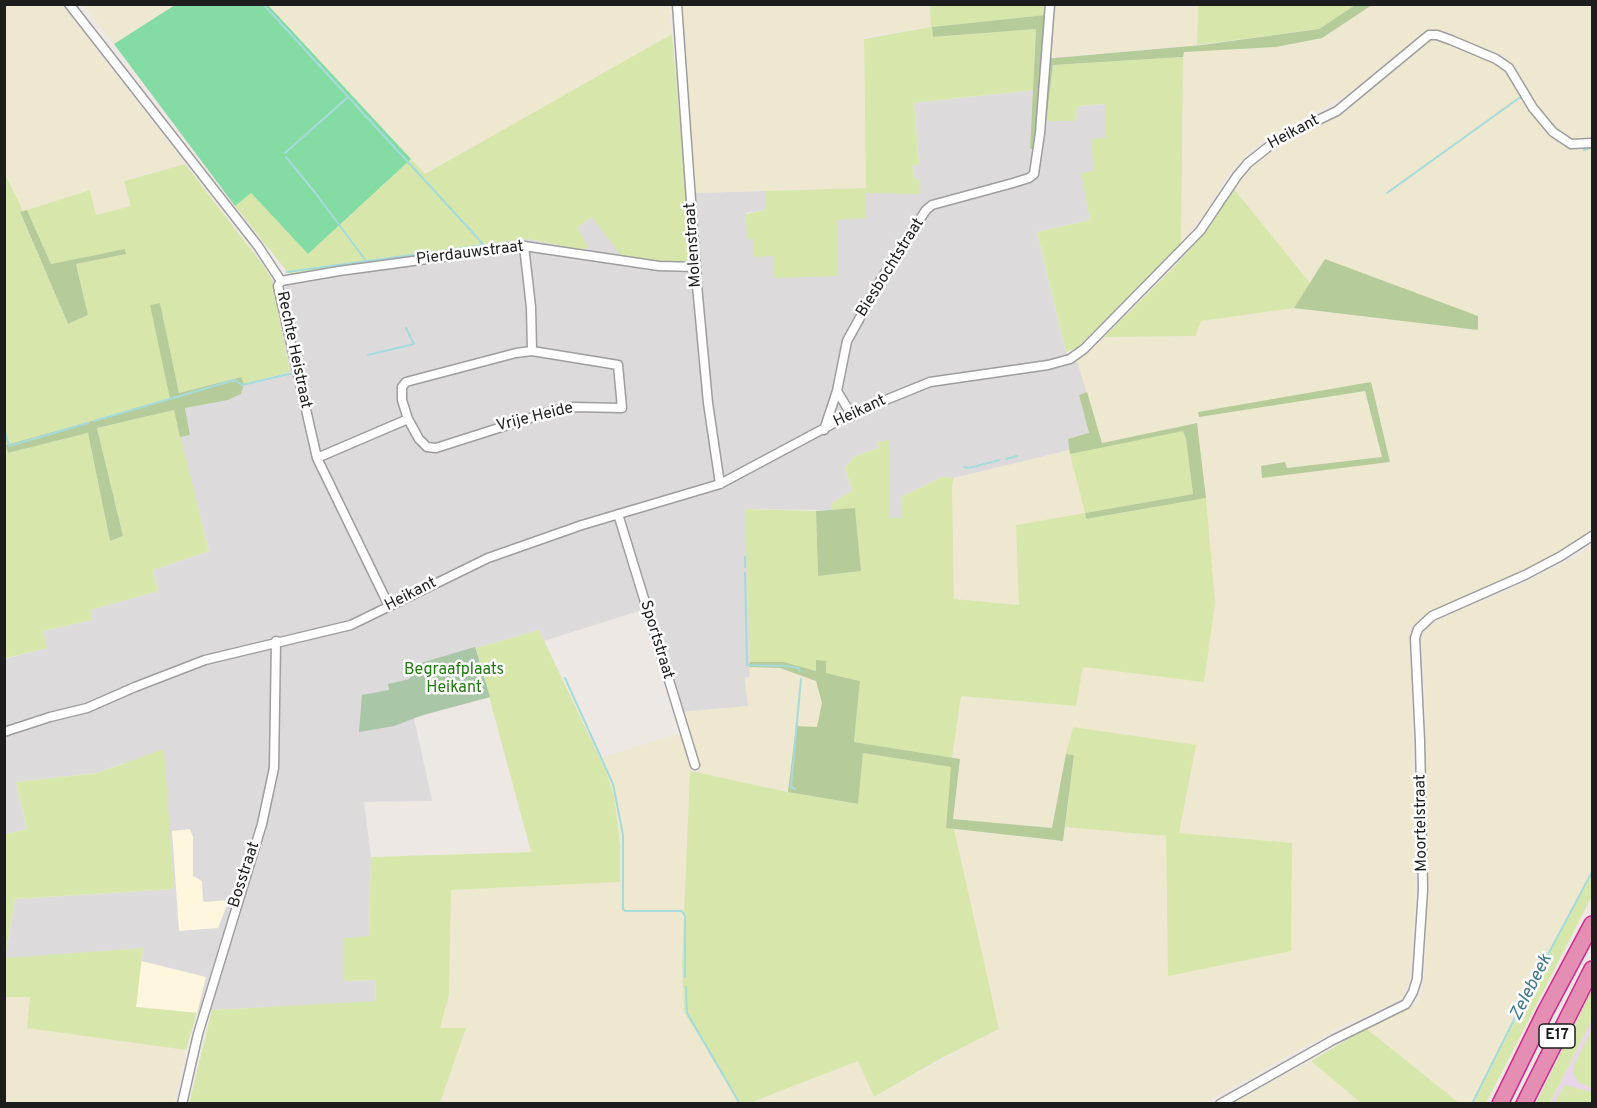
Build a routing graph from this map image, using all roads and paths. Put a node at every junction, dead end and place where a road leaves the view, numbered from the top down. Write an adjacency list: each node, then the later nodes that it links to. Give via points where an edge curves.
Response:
1 (69, 4): 7 (street, Rechte Heistraat, via 258,246)
2 (677, 4): 6 (street, Molenstraat)
3 (1050, 4): 9 (street, Biesbochtstraat, via 1034,174 926,210 847,341)
4 (1593, 142): 10 (street, Heikant, via 1571,144 1553,132 1509,68 1496,59 1429,35 1337,111 1277,140 1248,163 1200,231 1101,333 1070,359 930,382)
5 (524, 246): 6 (street, Pierdauwstraat, via 659,266); 7 (street, Pierdauwstraat); 8 (street)
6 (696, 267): 14 (street, Molenstraat, via 708,403)
7 (281, 281): 13 (street, Rechte Heistraat, via 278,286)
8 (532, 351): 11 (street, Vrije Heide, via 406,382 402,400); 11 (street, Vrije Heide, via 618,365 622,408 574,407 552,411 436,448 427,447 419,439)
9 (837, 391): 10 (street); 12 (street, Biesbochtstraat)
10 (851, 414): 12 (street, Heikant)
11 (408, 419): 13 (street)
12 (824, 430): 14 (street, Heikant)
13 (317, 458): 17 (street, Rechte Heistraat)
14 (720, 484): 15 (street, Heikant)
15 (618, 514): 17 (street, Heikant, via 488,558); 20 (street, Sportstraat)
16 (1593, 536): 24 (street, Moortelstraat, via 1525,575 1432,616 1418,629 1415,638 1423,890 1417,979 1406,1004)
17 (389, 606): 18 (street, Heikant, via 351,624)
18 (276, 641): 19 (street, Heikant, via 205,660 87,708); 23 (street, Bosstraat, via 274,768 262,824 198,1034)
19 (4, 732)
20 (695, 765)
21 (1593, 924): 25 (highway, E17)
22 (1593, 969): 26 (highway, E17)
23 (182, 1104)
24 (1220, 1104)
25 (1500, 1104)
26 (1524, 1104)

